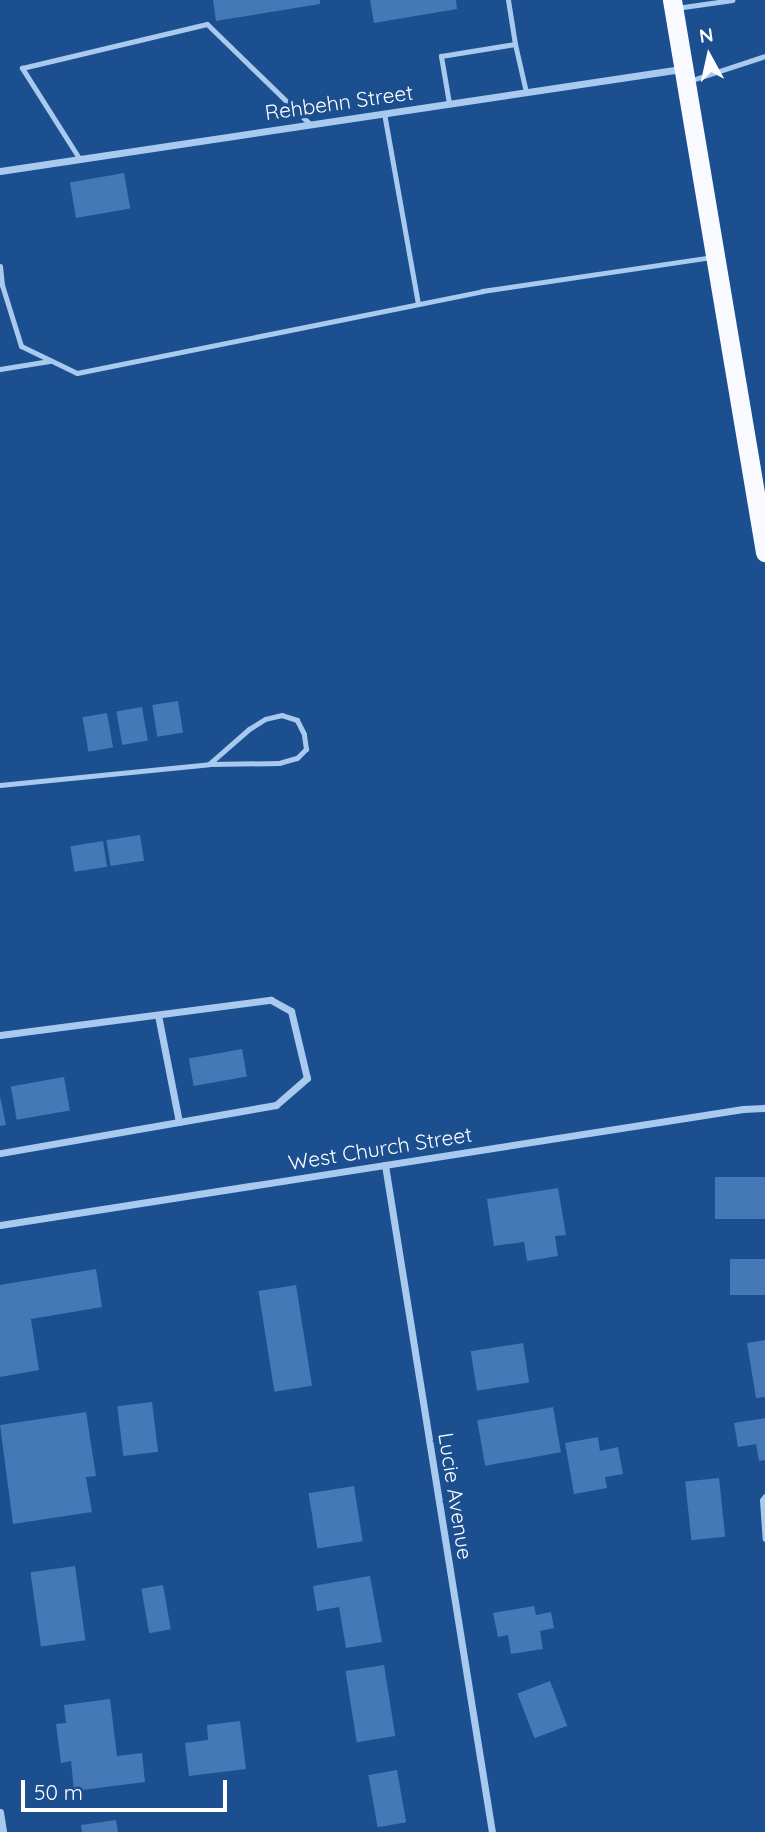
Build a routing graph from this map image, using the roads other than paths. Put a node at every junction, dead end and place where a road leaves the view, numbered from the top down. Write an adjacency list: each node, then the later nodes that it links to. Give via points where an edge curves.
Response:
1 (508, 0): 4 (lane)
2 (732, 0): 3 (lane)
3 (673, 4): 6 (highway)
4 (515, 44): 7 (lane); 8 (lane, via 441,56)
5 (765, 56): 6 (lane)
6 (685, 75): 7 (street, Rehbehn Street); 13 (highway)
7 (526, 92): 8 (street, Rehbehn Street)
8 (449, 103): 9 (street, Rehbehn Street)
9 (384, 113): 10 (street, Rehbehn Street); 15 (lane)
10 (310, 124): 11 (street, Rehbehn Street); 11 (lane, via 207,24 22,68)
11 (79, 158): 12 (street, Rehbehn Street)
12 (0, 171)
13 (715, 257): 15 (lane, via 482,290); 18 (highway)
14 (0, 266): 16 (lane, via 21,346)
15 (418, 304): 16 (lane, via 77,373)
16 (50, 360): 17 (lane)
17 (0, 369)
18 (765, 552)
19 (209, 764): 19 (lane, via 265,719 282,715 297,720 304,734 306,749 297,758 279,763); 20 (lane)
20 (0, 785)
21 (158, 1015): 22 (street); 24 (street); 24 (street, via 271,1000 291,1011 307,1078 276,1105)
22 (0, 1035)
23 (765, 1108): 26 (street, West Church Street)
24 (180, 1122): 25 (street)
25 (0, 1153)
26 (385, 1165): 27 (street, West Church Street); 32 (street, Lucie Avenue)
27 (0, 1225)
28 (765, 1496): 29 (lane)
29 (765, 1539)
30 (0, 1812): 31 (street)
31 (4, 1832)
32 (492, 1832)

